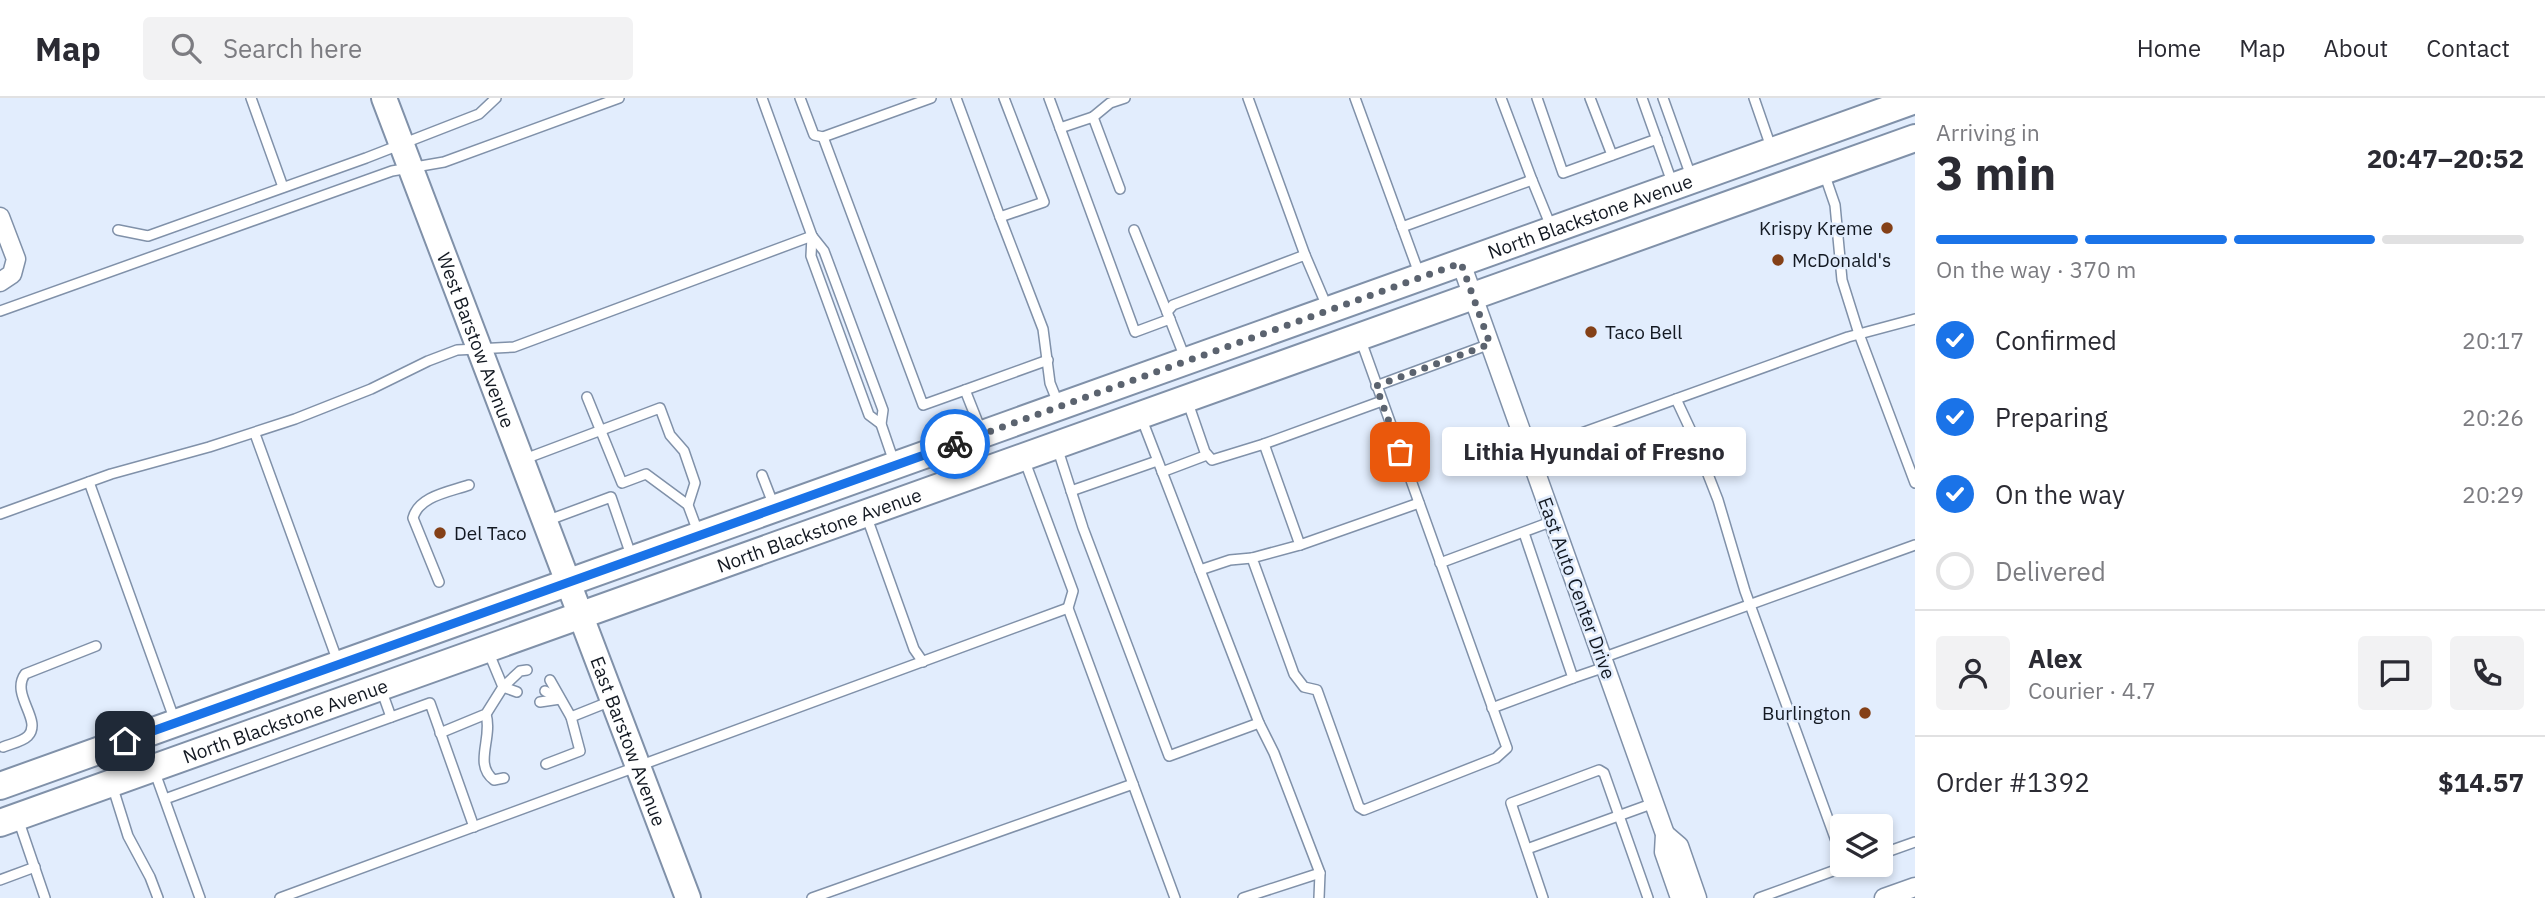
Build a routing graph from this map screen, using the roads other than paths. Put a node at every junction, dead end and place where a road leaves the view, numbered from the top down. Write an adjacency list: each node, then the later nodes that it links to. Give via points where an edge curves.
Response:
1 (251, 98): 34 (lane)
2 (384, 98): 27 (street, West Barstow Avenue)
3 (496, 98): 27 (lane, via 479,114)
4 (619, 98): 30 (lane, via 444,162)
5 (762, 98): 42 (lane)
6 (800, 98): 24 (lane, via 814,135)
7 (931, 98): 24 (lane)
8 (956, 98): 37 (lane)
9 (1004, 98): 37 (lane, via 1044,202)
10 (1049, 98): 23 (lane)
11 (1125, 98): 21 (lane)
12 (1248, 98): 43 (lane)
13 (1355, 98): 38 (lane)
14 (1501, 98): 32 (lane)
15 (1537, 98): 29 (lane, via 1563,173)
16 (1590, 98): 29 (lane)
17 (1642, 98): 26 (lane)
18 (1663, 98): 33 (lane)
19 (1754, 98): 28 (lane)
20 (1915, 100): 28 (main road, North Blackstone Avenue)
21 (1093, 117): 23 (lane); 35 (lane)
22 (1915, 121): 31 (main road, via 1838,149)
23 (1060, 128): 50 (lane, via 1135,332)
24 (822, 137): 59 (lane, via 923,405)
25 (1915, 138): 31 (main road, North Blackstone Avenue)
26 (1657, 139): 29 (lane); 33 (lane)
27 (401, 143): 30 (street, West Barstow Avenue); 34 (lane)
28 (1773, 151): 33 (main road, North Blackstone Avenue)
29 (1612, 155)
30 (411, 168): 48 (lane, via 382,174); 55 (street, West Barstow Avenue)
31 (1823, 171): 47 (main road, North Blackstone Avenue); 52 (lane, via 1835,205 1842,281)
32 (1532, 180): 38 (lane); 41 (lane)
33 (1683, 184): 41 (main road, North Blackstone Avenue)
34 (283, 187): 39 (lane, via 148,236)
35 (1119, 190)
36 (0, 217): 46 (street, via 16,259 12,274)
37 (1000, 217): 56 (lane, via 1043,329)
38 (1402, 227): 45 (lane)
39 (118, 230)
40 (1134, 230): 50 (lane)
41 (1552, 230): 44 (main road, North Blackstone Avenue)
42 (813, 236): 55 (lane, via 514,347); 66 (lane, via 824,251 883,410); 66 (lane, via 811,256 869,415)
43 (1305, 255): 49 (lane); 50 (lane, via 1173,305)
44 (1461, 263): 45 (main road, North Blackstone Avenue); 47 (street, East Auto Center Drive)
45 (1420, 278): 49 (main road, North Blackstone Avenue)
46 (0, 282)
47 (1473, 296): 53 (main road, North Blackstone Avenue); 54 (street, East Auto Center Drive)
48 (0, 311)
49 (1328, 311): 57 (main road, North Blackstone Avenue)
50 (1169, 316): 57 (lane)
51 (1915, 318): 52 (lane)
52 (1859, 334): 62 (lane); 82 (lane)
53 (1359, 337): 58 (lane); 61 (main road, North Blackstone Avenue)
54 (1490, 344): 58 (lane); 72 (street, East Auto Center Drive)
55 (479, 349): 68 (lane, via 438,357); 75 (street, West Barstow Avenue)
56 (1048, 360): 59 (lane); 64 (lane, via 1050,383)
57 (1186, 362): 64 (main road, North Blackstone Avenue)
58 (1376, 386): 63 (lane)
59 (965, 390): 69 (lane)
60 (587, 397): 67 (lane)
61 (1186, 399): 65 (main road, North Blackstone Avenue); 73 (lane)
62 (1676, 399): 72 (lane); 103 (lane, via 1718,500)
63 (1382, 401): 70 (lane); 86 (lane)
64 (1060, 407): 69 (main road, North Blackstone Avenue)
65 (1140, 415): 71 (main road, North Blackstone Avenue); 76 (lane)
66 (881, 424): 77 (lane)
67 (600, 430): 75 (lane); 81 (lane); 87 (lane, via 660,408 670,435 684,451 695,483)
68 (255, 434): 80 (lane); 110 (lane)
69 (982, 435): 77 (main road, North Blackstone Avenue)
70 (1264, 444): 73 (lane, via 1212,460); 95 (lane)
71 (1056, 445): 74 (main road, North Blackstone Avenue); 84 (lane)
72 (1529, 452): 92 (street, East Auto Center Drive)
73 (1208, 455): 78 (lane)
74 (1024, 457): 90 (main road, North Blackstone Avenue); 104 (lane, via 1073,591)
75 (520, 460): 91 (street, West Barstow Avenue)
76 (1157, 461): 78 (lane); 84 (lane)
77 (895, 466): 88 (main road, North Blackstone Avenue)
78 (1162, 472): 100 (lane)
79 (762, 475): 88 (lane)
80 (89, 482): 89 (lane); 125 (lane)
81 (622, 483): 85 (lane); 87 (lane, via 646,474)
82 (1915, 483)
83 (468, 485): 101 (lane, via 421,503 415,510 413,518)
84 (1071, 491): 126 (lane, via 1169,756)
85 (611, 498): 91 (lane); 98 (lane)
86 (1419, 503): 95 (lane); 99 (lane)
87 (688, 505): 94 (lane)
88 (775, 509): 94 (main road, North Blackstone Avenue)
89 (0, 514)
90 (865, 514): 105 (main road, North Blackstone Avenue); 108 (lane, via 914,649)
91 (544, 522): 102 (street, West Barstow Avenue)
92 (1553, 522): 93 (lane); 109 (street, East Auto Center Drive)
93 (1524, 533): 99 (lane); 112 (lane)
94 (699, 536): 98 (main road, North Blackstone Avenue)
95 (1300, 545): 97 (lane)
96 (1915, 545): 103 (lane)
97 (1252, 558): 100 (lane); 121 (lane, via 1294,674 1304,687 1317,690 1359,807 1364,810 1496,758 1507,748)
98 (632, 560): 102 (main road, North Blackstone Avenue)
99 (1440, 564): 121 (lane)
100 (1200, 570): 126 (lane)
101 (439, 582)
102 (567, 583): 105 (street, East Barstow Avenue); 110 (main road, North Blackstone Avenue)
103 (1750, 604): 109 (lane); 140 (lane)
104 (1068, 608): 108 (lane); 134 (lane)
105 (582, 615): 107 (main road, North Blackstone Avenue); 119 (street, East Barstow Avenue)
106 (96, 646): 128 (lane, via 25,674 19,684 31,732)
107 (487, 649): 114 (main road, North Blackstone Avenue); 115 (lane)
108 (923, 662): 131 (lane)
109 (1604, 662): 112 (lane); 137 (street, East Auto Center Drive)
110 (339, 664): 125 (main road, North Blackstone Avenue)
111 (527, 670): 115 (lane)
112 (1573, 678): 121 (lane)
113 (550, 680): 118 (lane)
114 (381, 687): 123 (lane); 130 (main road, North Blackstone Avenue)
115 (503, 687): 117 (lane); 122 (lane)
116 (545, 691): 118 (lane)
117 (517, 692)
118 (561, 699): 120 (lane); 124 (lane)
119 (613, 700): 124 (lane); 131 (street, East Barstow Avenue)
120 (540, 702)
121 (1492, 708)
122 (486, 714): 127 (lane); 132 (lane, via 489,737 483,765 494,780)
123 (391, 717): 127 (lane, via 430,703); 136 (lane)
124 (571, 717): 129 (lane, via 580,751)
125 (176, 723): 135 (main road, North Blackstone Avenue); 139 (main road, via 167,741 154,751 38,793 22,803)
126 (1259, 723): 148 (lane)
127 (440, 733): 141 (lane)
128 (3, 747)
129 (546, 764)
130 (154, 768): 133 (main road, North Blackstone Avenue); 136 (lane)
131 (638, 768): 141 (lane); 155 (street, East Barstow Avenue)
132 (504, 778)
133 (111, 783): 139 (main road, North Blackstone Avenue); 152 (lane, via 128,836)
134 (1133, 784): 156 (lane); 157 (lane)
135 (0, 786)
136 (164, 799): 153 (lane)
137 (1654, 803): 138 (lane); 142 (street, East Auto Center Drive)
138 (1619, 816): 144 (lane); 144 (lane, via 1600,770 1511,803); 161 (lane)
139 (9, 820): 146 (lane)
140 (1830, 821)
141 (474, 827): 154 (lane)
142 (1665, 834): 162 (street, East Auto Center Drive, via 1664,852); 163 (street, East Auto Center Drive, via 1679,846)
143 (1915, 842): 145 (lane)
144 (1527, 849): 160 (lane)
145 (1893, 850)
146 (35, 867): 149 (lane); 151 (lane)
147 (1830, 870): 164 (lane)
148 (1320, 873): 158 (lane); 159 (lane)
149 (0, 880)
150 (1915, 887): 165 (street)
151 (45, 898)
152 (158, 898)
153 (200, 898)
154 (281, 898)
155 (688, 898)
156 (811, 898)
157 (1175, 898)
158 (1243, 898)
159 (1319, 898)
160 (1543, 898)
161 (1648, 898)
162 (1680, 898)
163 (1697, 898)
164 (1759, 898)
165 (1884, 898)

